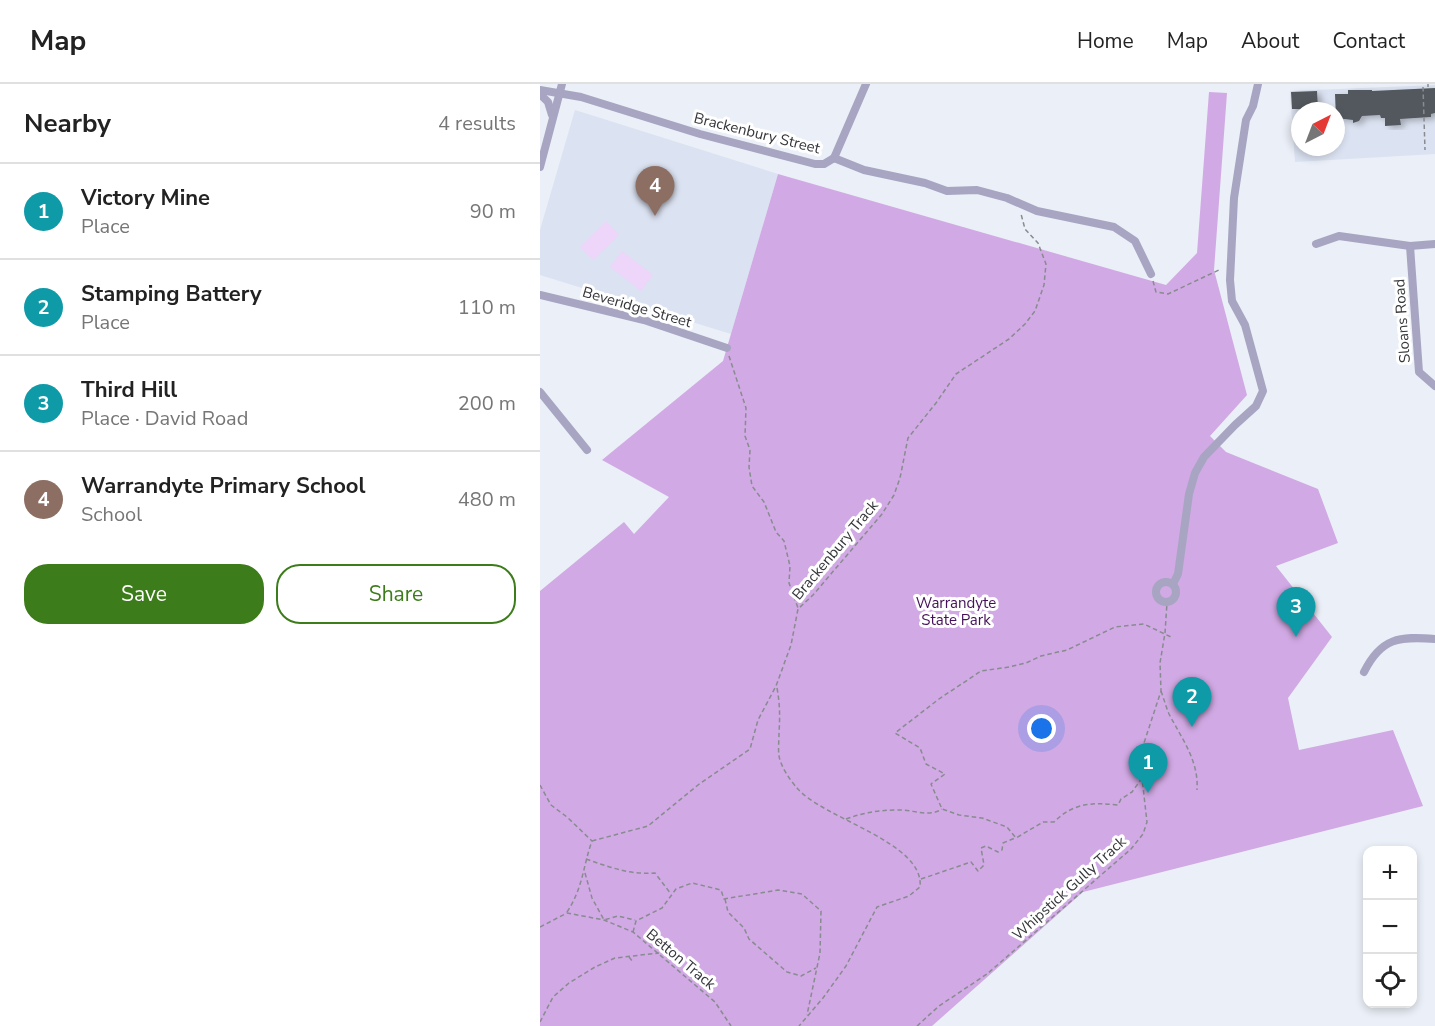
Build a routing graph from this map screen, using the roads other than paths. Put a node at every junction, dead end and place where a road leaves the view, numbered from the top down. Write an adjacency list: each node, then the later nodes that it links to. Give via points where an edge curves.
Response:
1 (866, 84): 6 (street)
2 (1258, 84): 17 (street, via 1246,120 1234,198 1230,264 1232,301 1245,325 1263,391 1257,406 1203,457 1195,473)
3 (561, 88): 4 (street, Brackenbury Street); 5 (street); 6 (street, Brackenbury Street, via 700,134 815,164)
4 (540, 92): 5 (street)
5 (553, 118): 7 (street)
6 (834, 158): 11 (street, Brackenbury Street, via 864,170 947,191 977,190 1036,211 1114,227 1135,241)
7 (540, 168)
8 (1316, 244): 10 (street, via 1339,236)
9 (1435, 244): 10 (street)
10 (1410, 246): 14 (street, Sloans Road, via 1419,372)
11 (1151, 274)
12 (540, 295): 13 (street, Beveridge Street, via 644,320)
13 (727, 348)
14 (1435, 386)
15 (540, 392): 16 (street)
16 (587, 450)
17 (1173, 584): 17 (street, via 1162,582 1157,587 1158,598 1167,603 1173,600)
18 (1435, 639): 19 (street, via 1389,641 1371,658)
19 (1364, 672)

